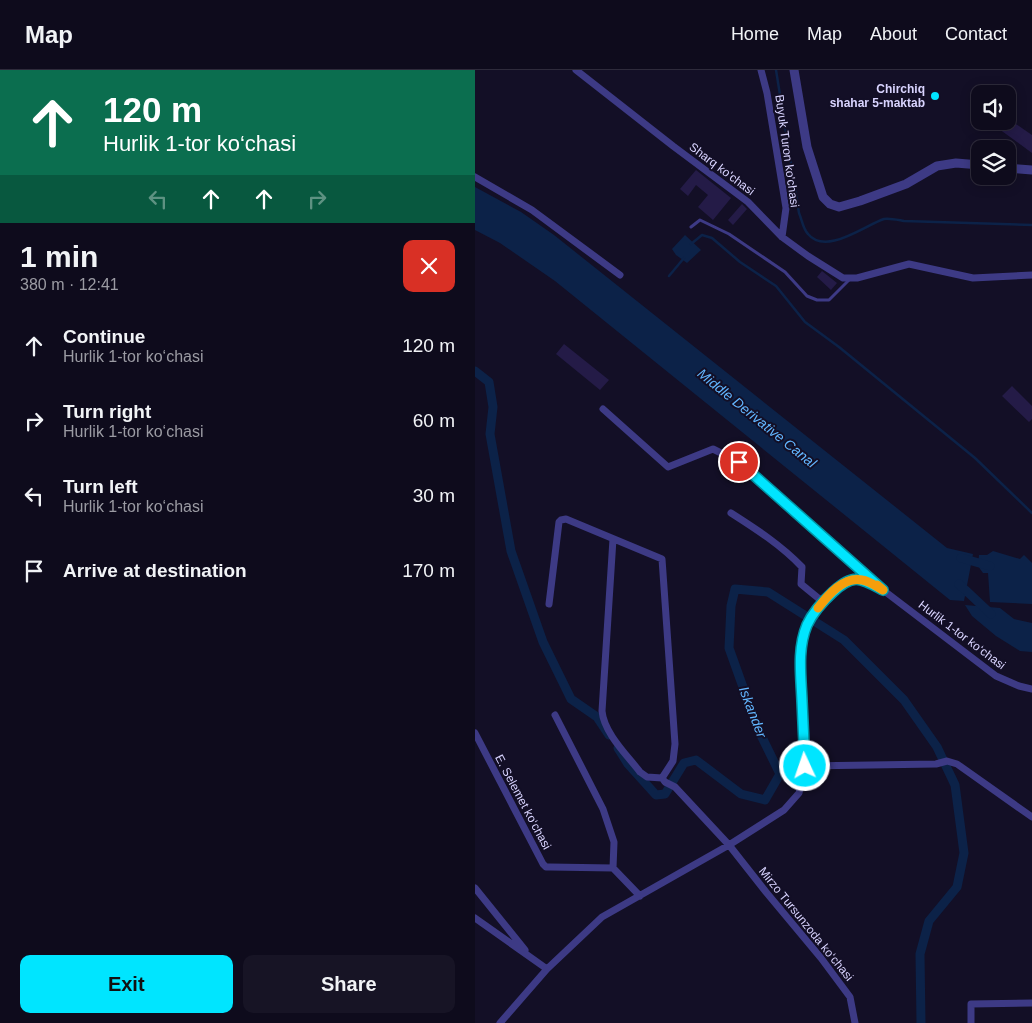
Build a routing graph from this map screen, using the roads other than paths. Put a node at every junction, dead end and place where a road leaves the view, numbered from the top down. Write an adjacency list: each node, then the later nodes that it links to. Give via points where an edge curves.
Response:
1 (576, 70): 9 (street, Sharq ko'chasi, via 748,202)
2 (761, 70): 9 (street, Buyuk Turon ko'chasi, via 786,208)
3 (794, 70): 4 (street, via 807,148 823,197 830,204 839,207 860,202 906,184 937,166)
4 (971, 165)
5 (1016, 169): 6 (street)
6 (1032, 170)
7 (475, 177): 10 (street, via 532,210)
8 (691, 227): 12 (lane, via 700,220 729,234 785,272 807,296 817,300 829,300)
9 (782, 237): 12 (street, Sharq ko'chasi, via 843,278)
10 (620, 275)
11 (1032, 275): 12 (street, via 973,278 909,264)
12 (854, 278)
13 (603, 409): 16 (street, Hurlik 1-tor ko‘chasi, via 668,466 713,449 739,462)
14 (731, 513): 17 (street, via 788,552 802,566 801,584)
15 (613, 539): 18 (street, via 566,519 559,522); 23 (street, via 603,720 640,772); 23 (street, via 663,561 675,744 673,761)
16 (883, 590): 17 (street, Hurlik 1-tor ko‘chasi, via 863,580 851,579); 19 (street, Hurlik 1-tor ko‘chasi, via 996,676)
17 (823, 602): 22 (street, Hurlik 1-tor ko‘chasi, via 807,626 802,643)
18 (549, 604)
19 (1032, 689)
20 (555, 715): 26 (street, via 603,809 614,842)
21 (475, 733): 26 (street, E. Selemet ko‘chasi, via 546,867)
22 (805, 766): 24 (street, via 936,764 947,761 957,764); 25 (street, Hurlik 1-tor ko‘chasi, via 799,793 784,810)
23 (663, 780): 25 (street, Mirzo Tursunzoda ko‘chasi, via 675,787)
24 (1032, 817)
25 (729, 845): 28 (street, Hurlik 1-tor ko‘chasi); 34 (street, Mirzo Tursunzoda ko‘chasi, via 850,997)
26 (613, 868): 28 (street)
27 (475, 888): 30 (street)
28 (640, 896): 31 (street, Hurlik 1-tor ko‘chasi, via 602,917)
29 (475, 918): 30 (street)
30 (529, 956): 31 (street)
31 (547, 969): 33 (street, Hurlik 1-tor ko‘chasi)
32 (1032, 1003): 35 (street, via 971,1004)
33 (500, 1023)
34 (855, 1023)
35 (971, 1023)

